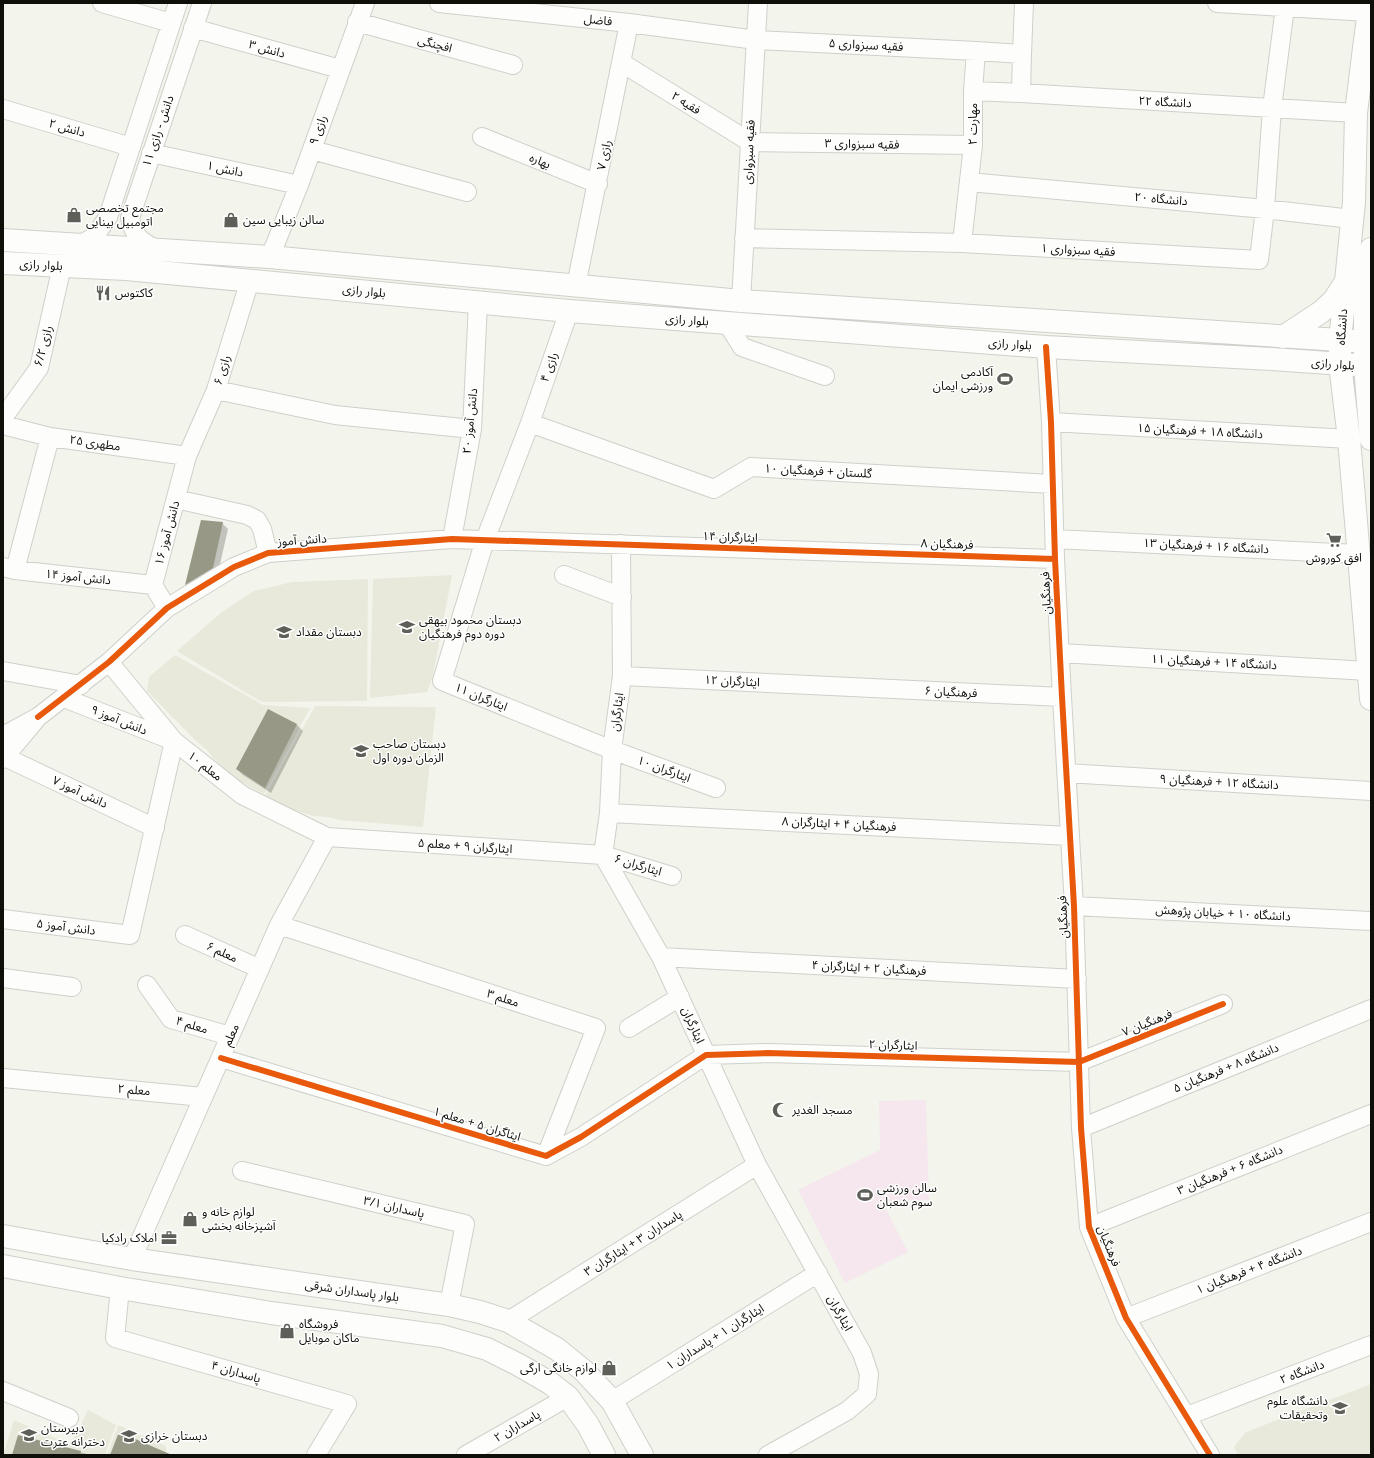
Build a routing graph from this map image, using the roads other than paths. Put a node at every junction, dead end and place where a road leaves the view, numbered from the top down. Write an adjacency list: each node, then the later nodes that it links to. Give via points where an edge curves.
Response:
1 (102, 3): 13 (street)
2 (178, 3): 13 (street, دانش - رازی ۱۱)
3 (202, 3): 15 (street, دانش - رازی ۱۱)
4 (365, 3): 12 (street, رازی ۹)
5 (439, 3): 11 (street, فاضل)
6 (758, 3): 16 (street, فقیه سبزواری)
7 (1024, 3): 18 (street)
8 (1217, 3): 10 (street)
9 (1370, 7): 10 (street); 26 (main road, دانشگاه)
10 (1285, 8): 24 (street, فقیه سبزواری ۱)
11 (588, 11): 14 (street, فاضل)
12 (357, 22): 20 (street, افچنگی); 21 (street, رازی ۹)
13 (171, 23): 30 (street, دانش - رازی ۱۱)
14 (629, 23): 16 (street, فاضل); 19 (street, رازی ۷)
15 (193, 28): 21 (street, دانش ۳); 32 (street, دانش - رازی ۱۱)
16 (756, 40): 17 (street, فقیه سبزواری ۵); 28 (street, فقیه سبزواری)
17 (976, 50): 18 (street); 22 (street, مهارت ۲)
18 (1022, 54): 23 (street)
19 (622, 63): 28 (street, فقیه ۲); 36 (street, رازی ۷)
20 (513, 65)
21 (340, 69): 31 (street, رازی ۹)
22 (973, 91): 23 (street, دانشگاه ۲۲); 29 (street, مهارت ۲)
23 (1021, 93): 24 (street, دانشگاه ۲۲)
24 (1272, 108): 26 (street, دانشگاه ۲۲); 40 (street, فقیه سبزواری ۱)
25 (3, 109): 30 (street, دانش ۲)
26 (1356, 113): 39 (main road, دانشگاه)
27 (482, 137): 36 (street, بهاره)
28 (750, 142): 29 (street, فقیه سبزواری ۳); 41 (street, فقیه سبزواری)
29 (973, 145): 35 (street, مهارت ۲)
30 (131, 147): 33 (street, دانش - رازی ۱۱)
31 (312, 150): 37 (street, رازی ۹); 38 (street)
32 (151, 153): 34 (street, دانش - رازی ۱۱); 37 (street, دانش ۱)
33 (121, 177): 34 (street); 44 (street, دانش - رازی ۱۱, via 102,228 95,236)
34 (141, 181): 45 (street, دانش - رازی ۱۱, via 130,218 132,228 139,240)
35 (969, 182): 40 (street, دانشگاه ۲۰); 43 (street, مهارت ۲)
36 (598, 184): 53 (street, رازی ۷)
37 (299, 185): 47 (street, رازی ۹)
38 (467, 192)
39 (1359, 208): 40 (street, دانشگاه ۲۰); 52 (main road, دانشگاه)
40 (1265, 209): 43 (street, فقیه سبزواری ۱, via 1259,260)
41 (744, 238): 43 (street, فقیه سبزواری ۱); 55 (street, فقیه سبزواری)
42 (3, 240): 44 (main road, بلوار رازی)
43 (962, 243)
44 (78, 246): 45 (main road, بلوار رازی)
45 (155, 249): 47 (main road, بلوار رازی)
46 (1371, 249): 57 (main road, دانشگاه)
47 (270, 257): 50 (main road, بلوار رازی)
48 (3, 263): 49 (main road, بلوار رازی)
49 (62, 266): 51 (main road, بلوار رازی); 70 (street, رازی ۶/۲, via 39,368)
50 (367, 266): 53 (main road, بلوار رازی); 54 (main road)
51 (250, 280): 54 (main road, بلوار رازی); 68 (street, رازی ۶)
52 (1345, 283): 60 (main road, via 1334,300 1321,312); 61 (main road, دانشگاه)
53 (576, 286): 55 (main road, بلوار رازی)
54 (364, 291): 56 (main road, بلوار رازی)
55 (741, 301): 60 (main road, بلوار رازی)
56 (478, 303): 58 (main road, بلوار رازی); 74 (street, دانش آموز ۲۰)
57 (1368, 303): 62 (main road, دانشگاه)
58 (569, 311): 59 (main road, بلوار رازی); 72 (street, رازی ۴)
59 (727, 323): 63 (main road, بلوار رازی); 67 (street, via 742,347)
60 (1278, 337): 61 (main road, بلوار رازی); 64 (main road)
61 (1340, 341): 62 (main road, بلوار رازی); 65 (main road, دانشگاه)
62 (1368, 342): 66 (main road, دانشگاه)
63 (1046, 347): 64 (main road, بلوار رازی); 71 (street, فرهنگیان)
64 (1272, 359): 65 (main road, بلوار رازی)
65 (1340, 364): 66 (main road, بلوار رازی); 76 (main road, دانشگاه)
66 (1368, 366): 69 (main road, دانشگاه)
67 (825, 376)
68 (216, 390): 74 (street, via 335,414); 78 (street, رازی ۶)
69 (1370, 402): 77 (main road, دانشگاه)
70 (3, 418)
71 (1050, 422): 76 (street, دانشگاه ۱۸ + فرهنگیان ۱۵); 79 (street, فرهنگیان)
72 (530, 423): 79 (street, گلستان + فرهنگیان ۱۰, via 714,489 751,467); 84 (street, رازی ۴)
73 (3, 425): 75 (street, مطهری ۲۵)
74 (472, 429): 82 (street, دانش آموز ۲۰)
75 (50, 437): 78 (street, مطهری ۲۵); 90 (street)
76 (1349, 439): 81 (main road, دانشگاه)
77 (1371, 439)
78 (187, 456): 80 (street, دانش آموز ۱۶)
79 (1052, 484): 83 (street, فرهنگیان)
80 (176, 499): 87 (street, via 247,515 257,520); 92 (street, دانش آموز ۱۶)
81 (1363, 525): 88 (main road, دانشگاه)
82 (452, 539): 84 (street, دانش آموز); 87 (street, دانش آموز)
83 (1055, 539): 88 (street, دانشگاه ۱۶ + فرهنگیان ۱۳); 89 (street, فرهنگیان)
84 (485, 540): 85 (street, دانش آموز); 108 (street, ایثارگران ۱۱, via 442,681)
85 (621, 544): 86 (street, ایثارگران ۱۴); 93 (street, ایثارگران)
86 (838, 552): 89 (street, فرهنگیان ۸)
87 (268, 553): 94 (street, دانش آموز, via 234,567)
88 (1358, 554): 98 (main road, دانشگاه)
89 (1055, 559): 95 (street, فرهنگیان)
90 (9, 568): 92 (street, دانش آموز ۱۴)
91 (564, 575): 93 (street)
92 (153, 585): 94 (street)
93 (622, 597): 99 (street, ایثارگران)
94 (167, 608): 96 (street, دانش آموز)
95 (1060, 653): 98 (street, دانشگاه ۱۴ + فرهنگیان ۱۱); 102 (street, فرهنگیان)
96 (109, 662): 100 (street, دانش آموز); 107 (street, معلم ۱۰)
97 (3, 671): 100 (street)
98 (1368, 671): 104 (main road, دانشگاه)
99 (622, 676): 101 (street, ایثارگران ۱۲); 108 (street, ایثارگران)
100 (81, 685): 103 (street, دانش آموز)
101 (842, 686): 102 (street, فرهنگیان ۶)
102 (1062, 697): 110 (street, فرهنگیان)
103 (64, 698): 105 (street, دانش آموز); 107 (street, دانش آموز ۹)
104 (1371, 699)
105 (38, 717): 106 (street); 109 (street)
106 (3, 736)
107 (174, 741): 114 (street); 116 (street, معلم ۱۰, via 242,795)
108 (612, 750): 111 (street, ایثارگران ۱۰); 113 (street, ایثارگران)
109 (4, 758): 114 (street, دانش آموز ۷)
110 (1066, 773): 112 (street, دانشگاه ۱۲ + فرهنگیان ۹); 115 (street, فرهنگیان)
111 (716, 788)
112 (1371, 791)
113 (609, 813): 115 (street, فرهنگیان ۴ + ایثارگران ۸); 117 (street, ایثارگران)
114 (155, 828): 120 (street, دانش آموز ۵, via 130,935)
115 (1069, 836): 119 (street, فرهنگیان)
116 (327, 837): 117 (street, ایثارگران ۹ + معلم ۵); 122 (street, معلم)
117 (603, 854): 118 (street, ایثارگران ۶); 124 (street, ایثارگران)
118 (672, 876)
119 (1074, 906): 121 (street, دانشگاه ۱۰ + خیابان پژوهش); 127 (street, فرهنگیان)
120 (3, 919)
121 (1371, 921)
122 (279, 925): 125 (street, معلم); 142 (street, معلم ۳, via 596,1028)
123 (185, 935): 125 (street, معلم ۶)
124 (661, 958): 127 (street, فرهنگیان ۲ + ایثارگران ۴); 130 (street, ایثارگران)
125 (260, 970): 134 (street, معلم)
126 (3, 978): 129 (street)
127 (1077, 979): 137 (street, فرهنگیان)
128 (147, 985): 134 (street, معلم ۴, via 171,1018)
129 (72, 987)
130 (680, 997): 133 (street); 135 (street, ایثارگران)
131 (1223, 1004): 137 (street, فرهنگیان ۷)
132 (1371, 1009): 141 (street, دانشگاه ۸ + فرهنگیان ۵)
133 (629, 1028)
134 (230, 1036): 136 (street, معلم)
135 (706, 1055): 137 (street, ایثارگران ۲, via 768,1053); 142 (street, via 581,1137); 143 (street, ایثارگران)
136 (221, 1058): 139 (street, معلم); 142 (street, ایثاگران ۵ + معلم ۱)
137 (1079, 1062): 141 (street, فرهنگیان)
138 (3, 1078): 139 (street, معلم ۲)
139 (203, 1097): 148 (street, معلم)
140 (1371, 1114): 146 (street, دانشگاه ۶ + فرهنگیان ۳)
141 (1082, 1128): 146 (street, فرهنگیان)
142 (546, 1156)
143 (758, 1165): 150 (street, ایثارگران); 156 (street, پاسداران ۳ + ایثارگران ۳)
144 (242, 1171): 153 (street, پاسداران ۳/۱, via 465,1224)
145 (1371, 1222): 155 (street, دانشگاه ۴ + فرهنگیان ۱)
146 (1089, 1226): 155 (street, فرهنگیان)
147 (3, 1236): 148 (main road, بلوار پاسداران شرقی)
148 (132, 1259): 151 (main road, بلوار پاسداران شرقی)
149 (3, 1266): 152 (main road)
150 (818, 1273): 160 (street, ایثارگران ۱ + پاسداران ۱); 167 (street, ایثارگران, via 862,1353 870,1374 867,1394 847,1411)
151 (279, 1280): 153 (main road, بلوار پاسداران شرقی); 154 (main road)
152 (120, 1288): 154 (main road); 163 (street, پاسداران ۴, via 115,1338 347,1404)
153 (449, 1305): 156 (main road, بلوار پاسداران شرقی)
154 (271, 1313): 159 (main road, via 442,1336 487,1349 538,1376)
155 (1126, 1318): 161 (street, فرهنگیان)
156 (508, 1321): 160 (main road, بلوار پاسداران شرقی, via 557,1349 584,1371)
157 (1371, 1345): 161 (street, دانشگاه ۲)
158 (3, 1391): 162 (street)
159 (568, 1397): 164 (street, پاسداران ۲); 165 (main road, via 588,1425)
160 (612, 1401): 166 (main road, بلوار پاسداران شرقی)
161 (1187, 1416): 168 (street, فرهنگیان)
162 (69, 1418)
163 (316, 1455)
164 (466, 1455)
165 (604, 1455)
166 (642, 1455)
167 (768, 1455)
168 (1210, 1455)

